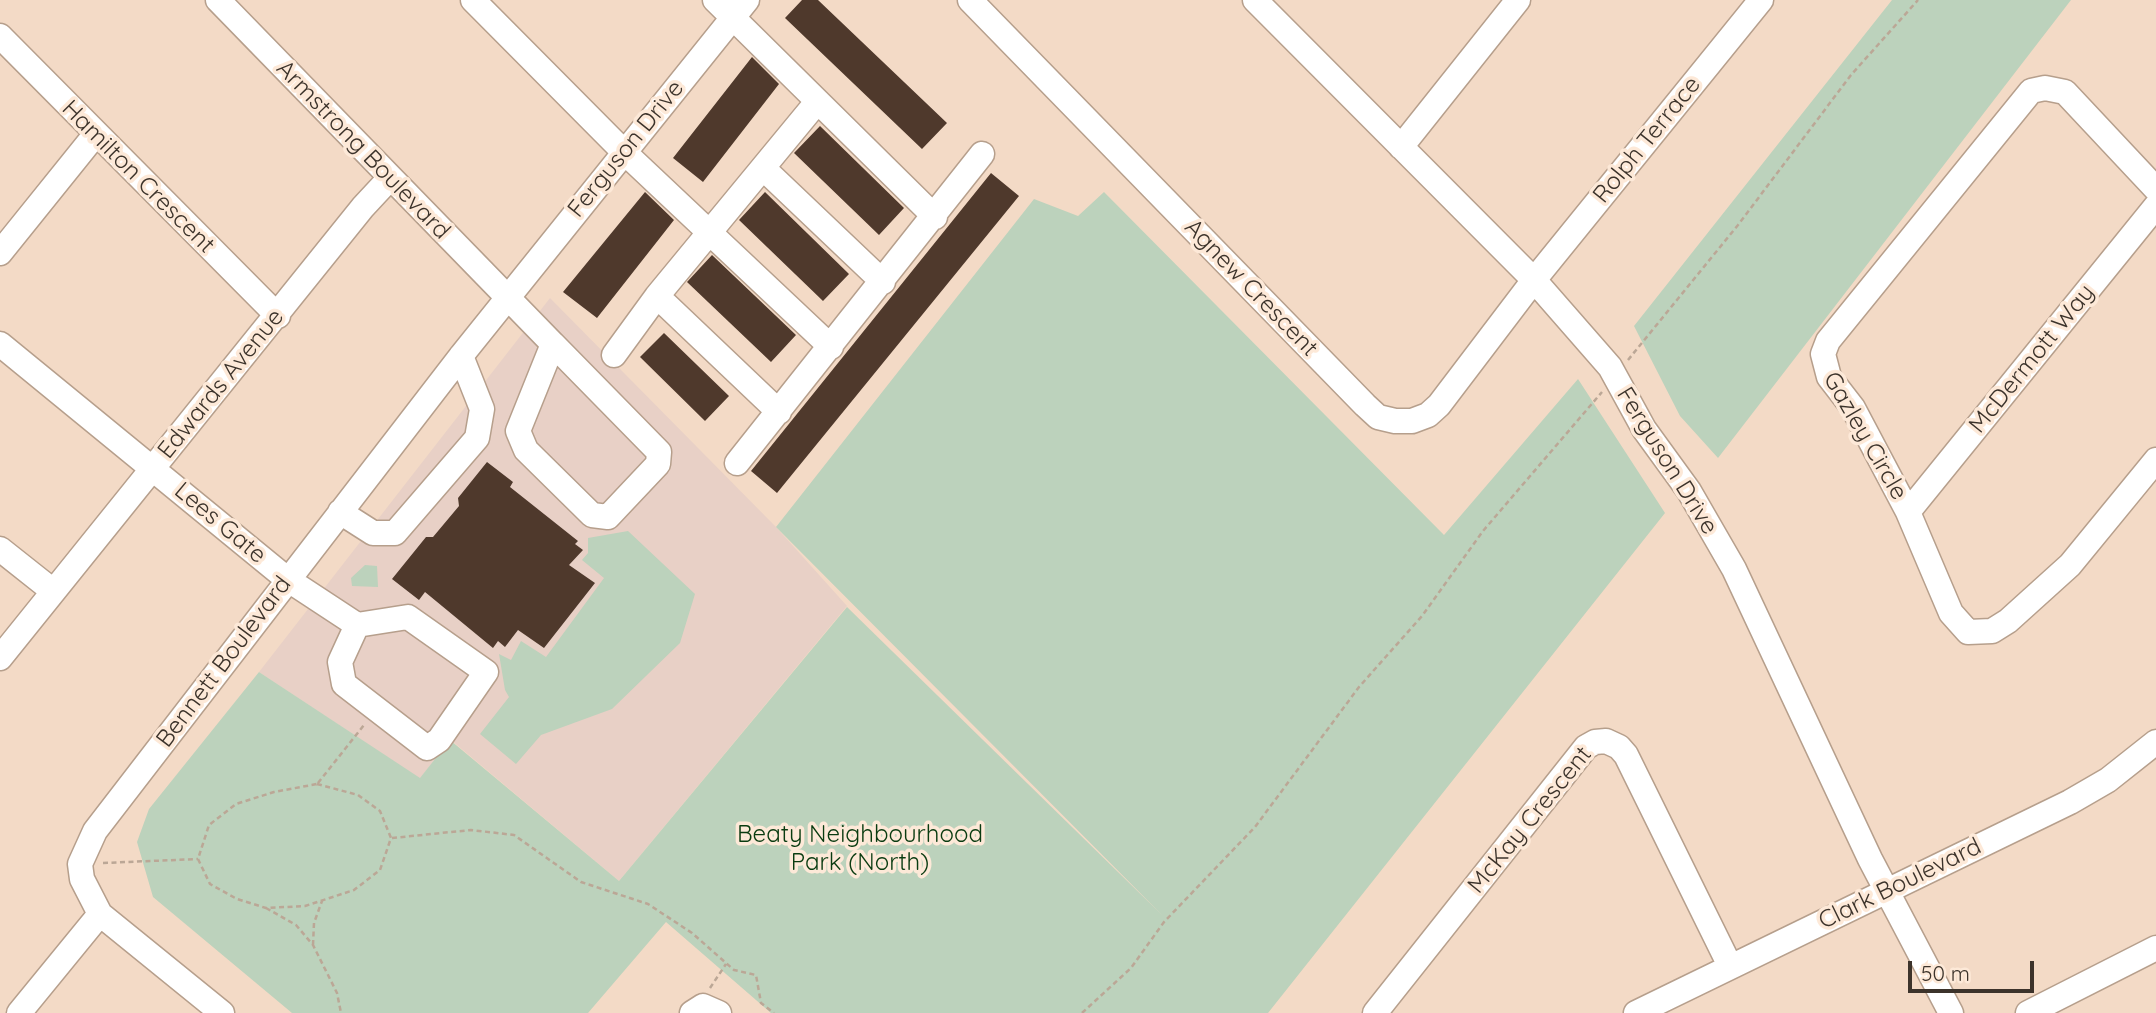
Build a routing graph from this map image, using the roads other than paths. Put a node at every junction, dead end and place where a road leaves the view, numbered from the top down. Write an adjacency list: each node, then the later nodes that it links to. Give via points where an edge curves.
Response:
1 (218, 0): 16 (street, Armstrong Boulevard)
2 (474, 0): 13 (street)
3 (715, 0): 8 (street)
4 (970, 0): 22 (street, Agnew Crescent, via 1378,417 1412,421 1428,415)
5 (1518, 0): 12 (street)
6 (1761, 0): 22 (street, Rolph Terrace)
7 (1257, 1): 12 (street, Ferguson Drive)
8 (740, 9): 10 (street); 13 (street, Ferguson Drive)
9 (0, 36): 11 (street, Hamilton Crescent)
10 (817, 102): 15 (street); 19 (street)
11 (95, 135): 21 (street); 26 (street, Hamilton Crescent)
12 (1401, 147): 22 (street, Ferguson Drive)
13 (623, 151): 20 (street); 25 (street, Ferguson Drive)
14 (982, 154): 19 (street)
15 (763, 168): 20 (street); 23 (street)
16 (390, 178): 25 (street, Armstrong Boulevard); 26 (street, Edwards Avenue)
17 (2156, 189): 37 (street, Gazley Circle, via 2065,92 2031,90 1828,341 1823,354 1825,368 1853,408)
18 (2156, 206): 37 (street, McDermott Way)
19 (935, 217): 23 (street)
20 (709, 233): 24 (street); 29 (street)
21 (0, 253)
22 (1534, 281): 44 (street, Ferguson Drive, via 1610,367 1644,429 1689,491 1734,569)
23 (883, 282): 29 (street)
24 (657, 296): 30 (street); 32 (street)
25 (508, 300): 28 (street, Armstrong Boulevard); 31 (street, Bennett Boulevard)
26 (278, 316): 34 (street, Edwards Avenue)
27 (0, 344): 34 (street)
28 (553, 344): 28 (street, Armstrong Boulevard, via 659,452 658,464 608,517 592,515 526,450 518,431)
29 (831, 347): 32 (street)
30 (614, 355)
31 (461, 356): 36 (street, Bennett Boulevard); 36 (street, via 482,409 477,438 395,533 373,533)
32 (779, 412): 33 (street)
33 (737, 464)
34 (153, 467): 39 (street, Lees Gate); 40 (street, Edwards Avenue)
35 (2153, 469): 37 (street, Gazley Circle, via 2070,565 1992,631 1968,632 1951,613)
36 (340, 512): 39 (street, Bennett Boulevard)
37 (1908, 512)
38 (0, 549): 40 (street)
39 (287, 579): 41 (street, Lees Gate); 45 (street, Bennett Boulevard, via 95,831 80,864)
40 (53, 591): 42 (street, Edwards Avenue)
41 (357, 625): 41 (street, via 340,662 344,684 427,748 439,740 486,672 408,617)
42 (0, 658)
43 (2156, 742): 44 (street, Clark Boulevard, via 2108,780 2070,802)
44 (1887, 890): 47 (street, Clark Boulevard); 54 (street, Ferguson Drive)
45 (100, 914): 48 (street); 49 (street)
46 (2156, 948): 55 (street)
47 (1730, 966): 52 (street, McKay Crescent, via 1633,766 1619,747 1595,742 1586,747); 53 (street, Clark Boulevard)
48 (19, 1013)
49 (222, 1013)
50 (692, 1013): 51 (street, via 704,1006)
51 (719, 1013)
52 (1375, 1013)
53 (1636, 1013)
54 (1951, 1013)
55 (2028, 1013)

